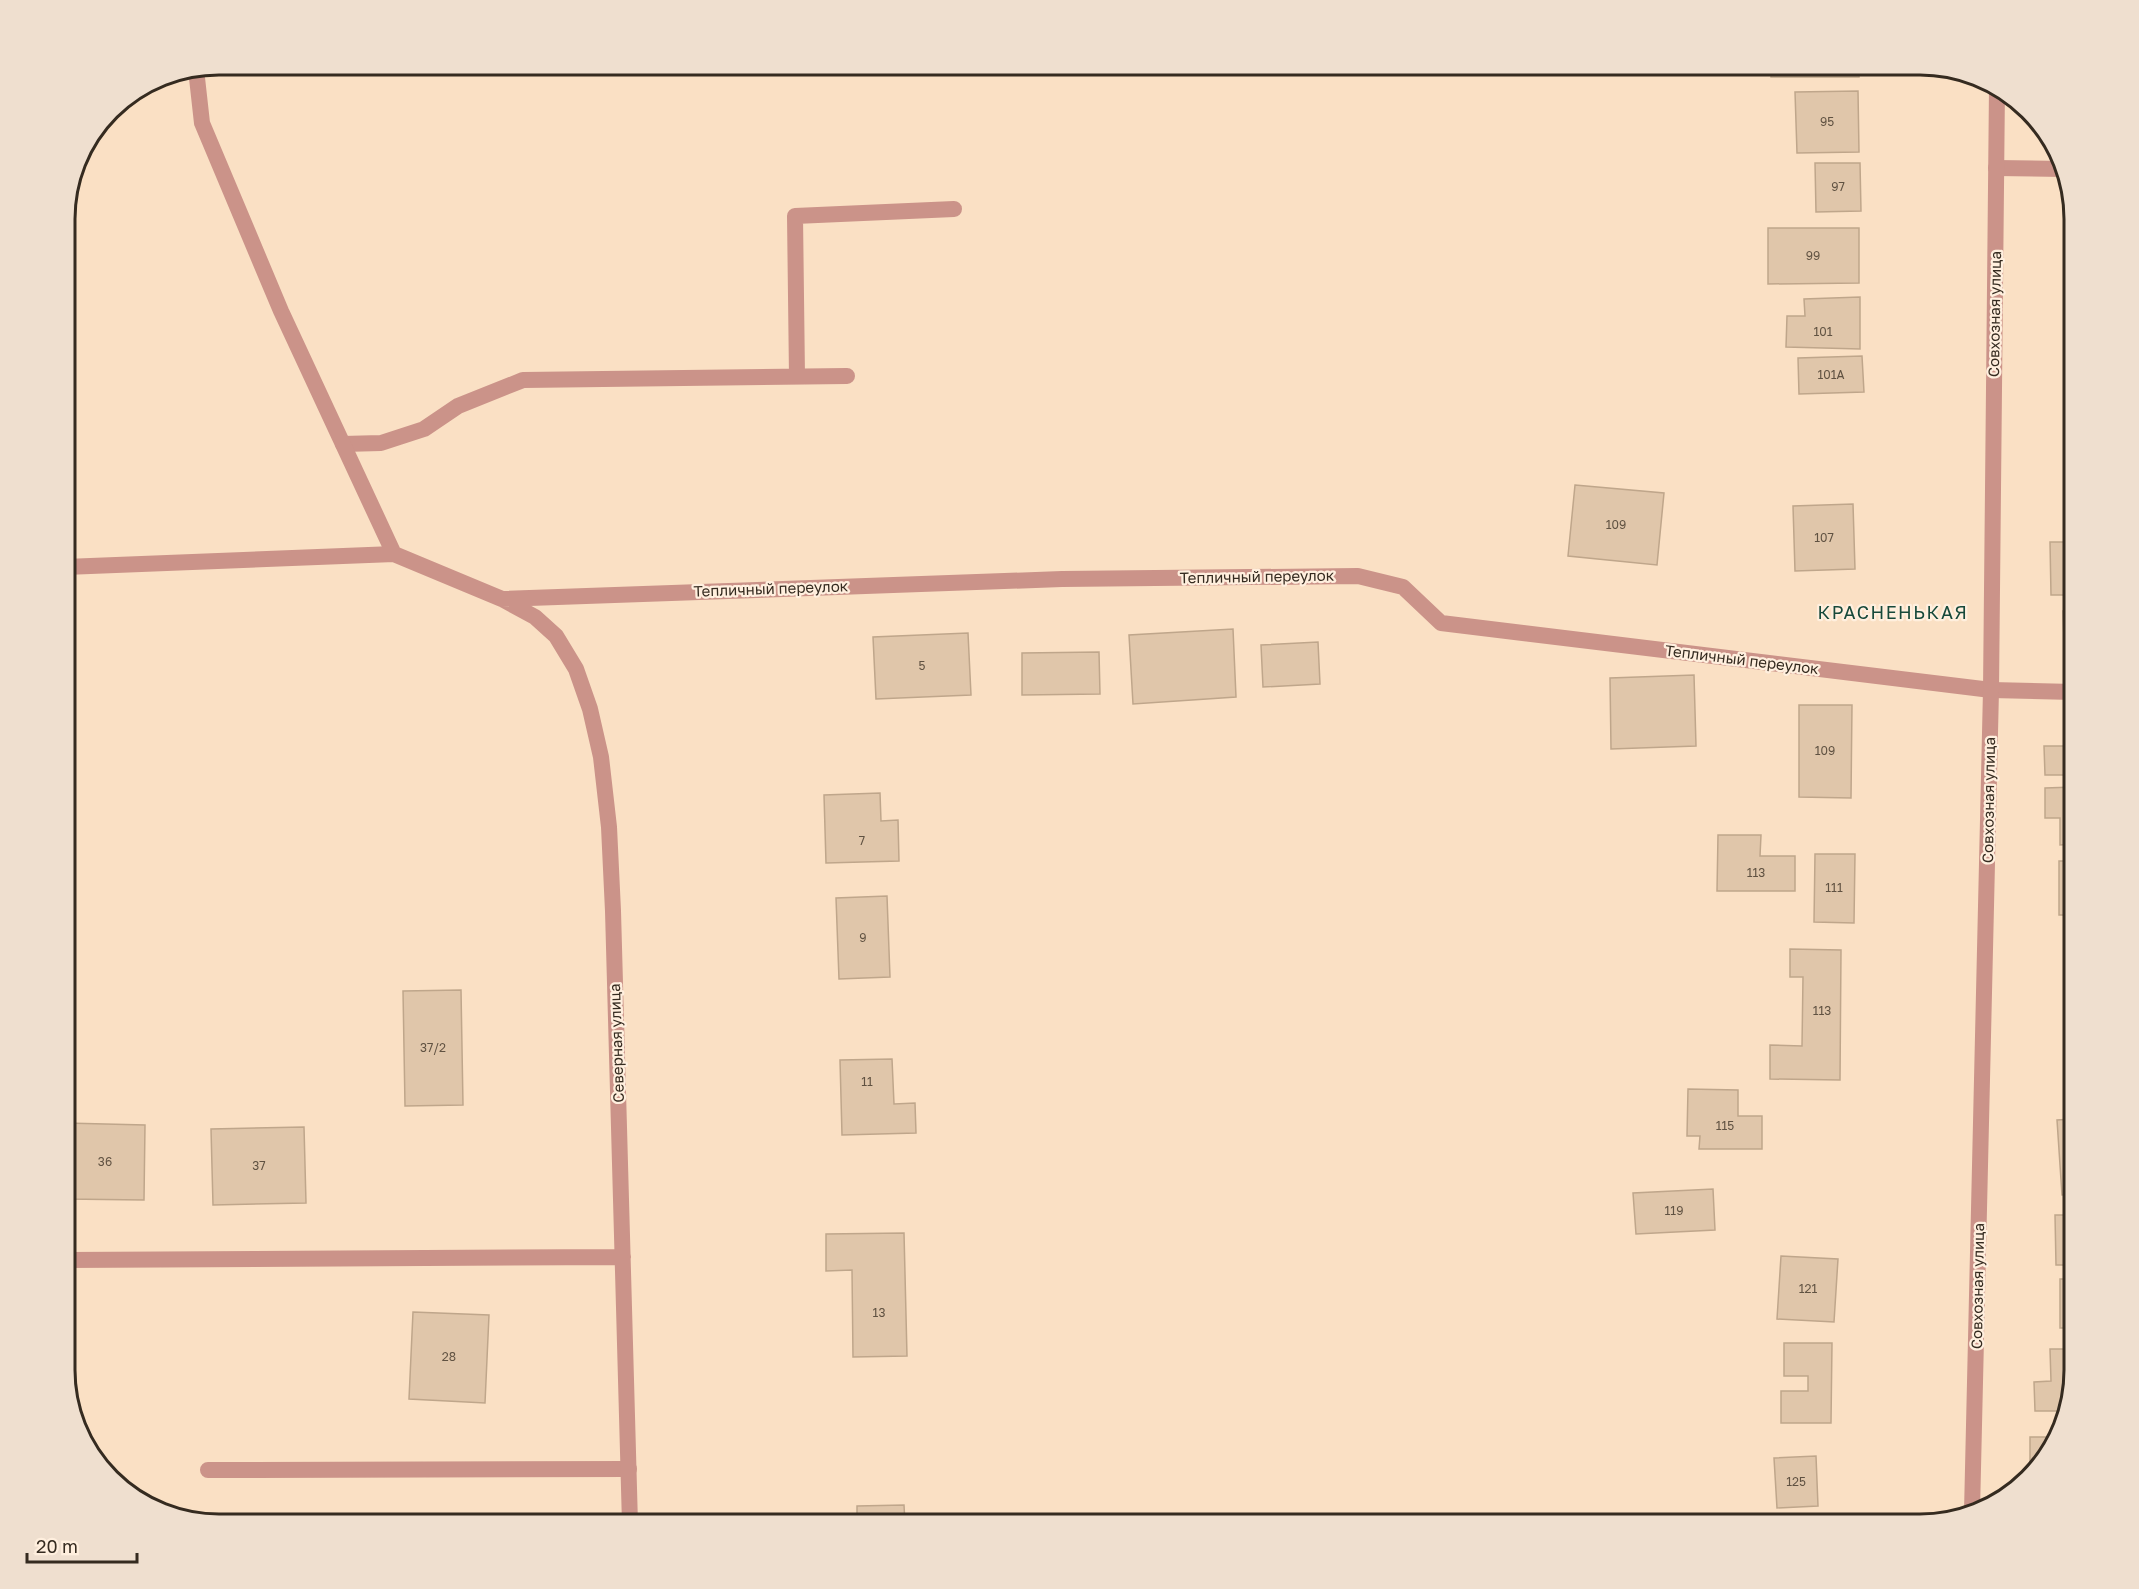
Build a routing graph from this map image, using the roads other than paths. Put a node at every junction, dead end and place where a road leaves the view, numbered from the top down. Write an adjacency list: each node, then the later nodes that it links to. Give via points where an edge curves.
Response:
1 (197, 77): 8 (street, via 202,123 281,311)
2 (1997, 97): 3 (street, Совхозная улица)
3 (1996, 168): 4 (street); 12 (street, Совхозная улица)
4 (2054, 169)
5 (954, 208): 6 (street, via 795,216)
6 (798, 376): 7 (street); 8 (street, via 523,380 458,406 424,429 381,443)
7 (847, 376)
8 (343, 444): 9 (street)
9 (394, 554): 10 (street); 11 (street, Северная улица)
10 (75, 567)
11 (502, 599): 12 (street, Тепличный переулок, via 1062,579 1358,576 1403,586 1441,623); 14 (street, Северная улица, via 535,617 556,636 576,669 601,757 613,910)
12 (1991, 690): 13 (street, Тепличный переулок); 18 (street, Совхозная улица)
13 (2064, 692)
14 (623, 1257): 15 (street); 16 (street, Северная улица)
15 (75, 1260)
16 (629, 1469): 17 (street); 19 (street, Северная улица)
17 (208, 1470)
18 (1972, 1504)
19 (630, 1514)

